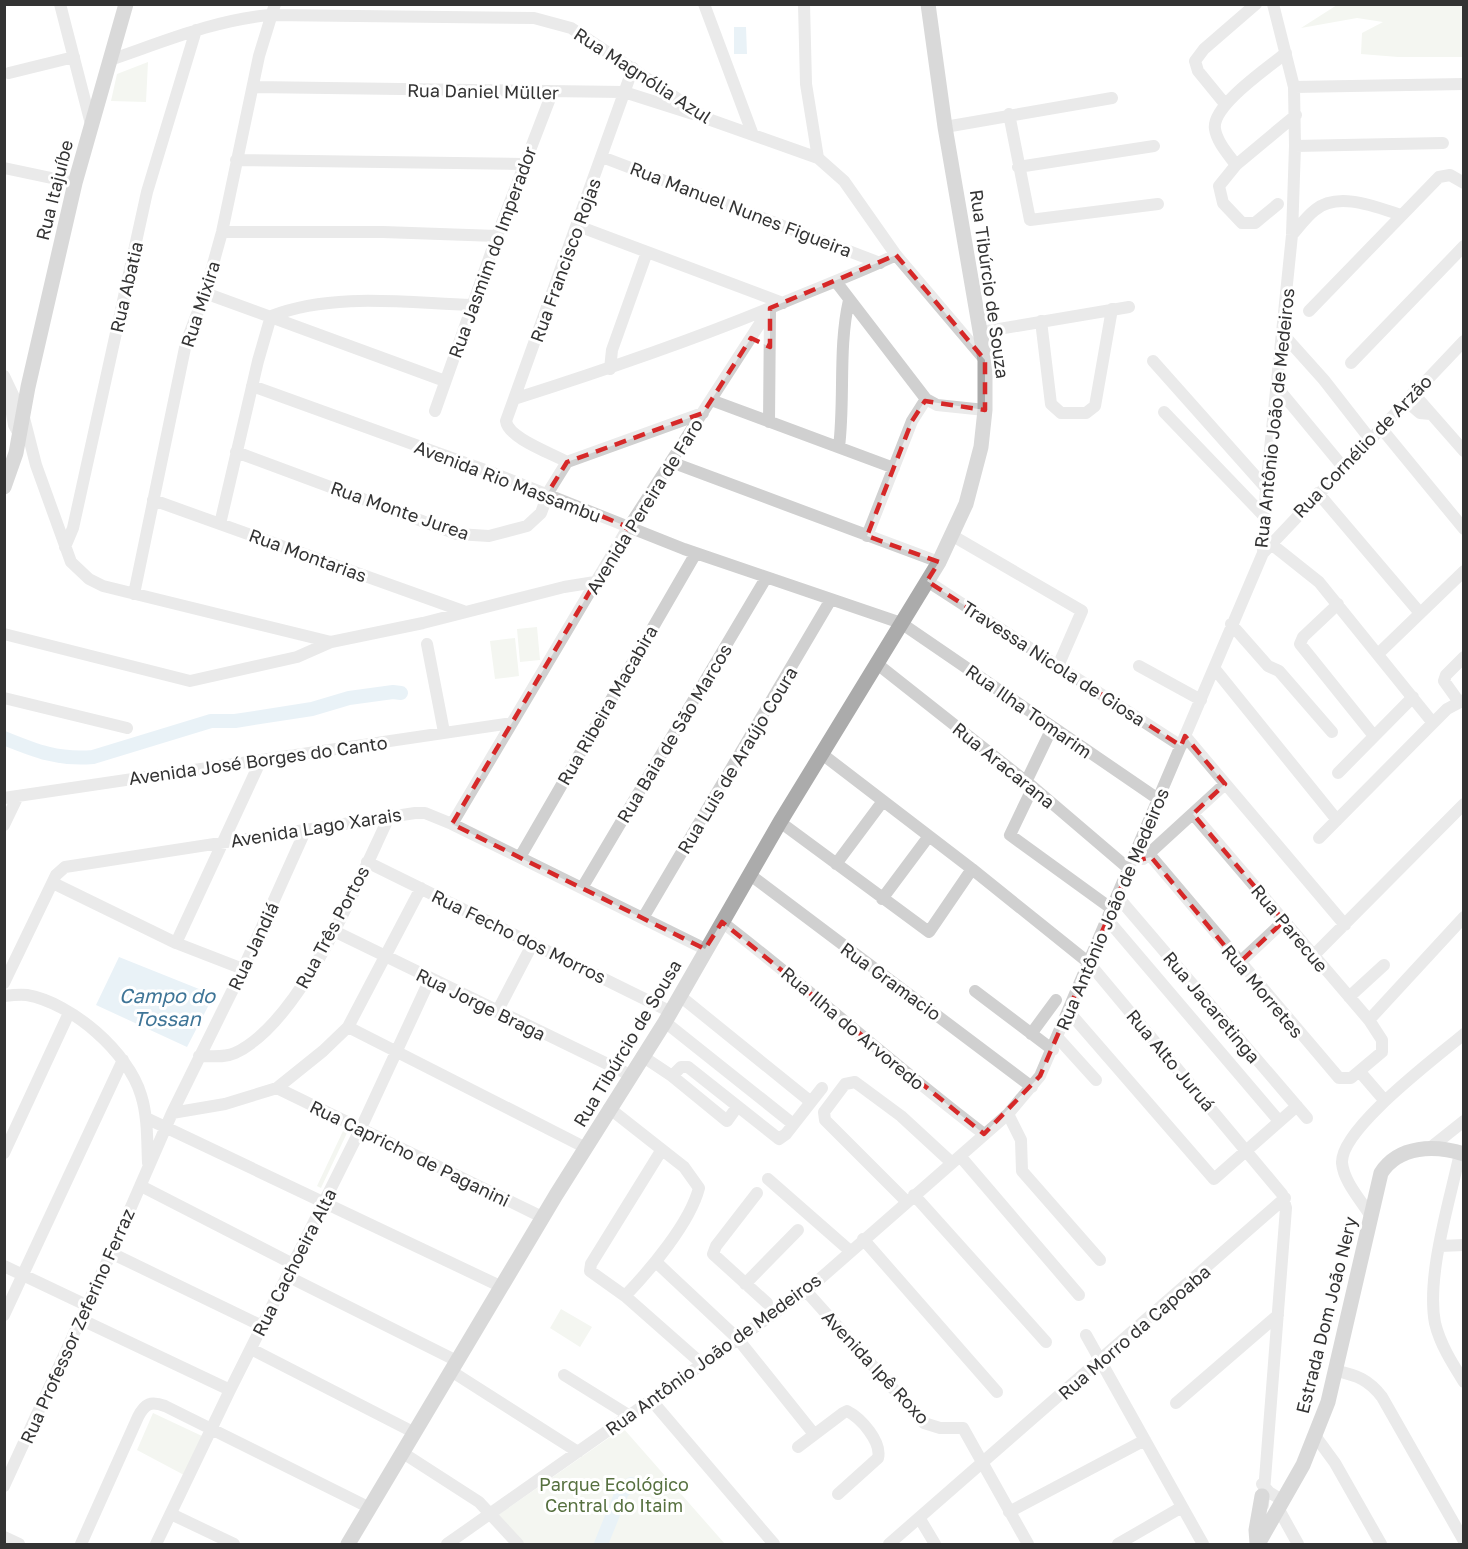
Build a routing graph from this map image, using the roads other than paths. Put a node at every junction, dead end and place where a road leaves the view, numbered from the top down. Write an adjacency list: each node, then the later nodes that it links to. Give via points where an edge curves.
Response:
1 (60, 4): 13 (street)
2 (126, 4): 14 (main road, Rua Itajuíbe)
3 (465, 4): 10 (street)
4 (704, 4): 31 (street)
5 (804, 4): 36 (street, via 806,84)
6 (928, 4): 30 (main road, Rua Tibúrcio de Souza)
7 (1256, 4): 25 (street, via 1200,52 1195,61 1198,71)
8 (1274, 4): 12 (street, Rua Antônio João de Medeiros)
9 (272, 10): 10 (street, Rua Magnólia Azul); 11 (street, Rua Magnólia Azul); 20 (street, Rua Mixira)
10 (462, 19): 15 (street, Rua Magnólia Azul, via 512,17 553,22 571,28)
11 (196, 30): 14 (street, Rua Magnólia Azul); 111 (street, Rua Abatia, via 147,192 73,528)
12 (1286, 53): 21 (street, Rua Antônio João de Medeiros); 25 (street)
13 (74, 57): 16 (street); 19 (street)
14 (110, 60): 18 (main road, Rua Itajuíbe)
15 (633, 68): 22 (street, Rua Francisco Rojas); 28 (street, Rua Magnólia Azul)
16 (9, 74)
17 (1464, 84): 21 (street)
18 (103, 85): 19 (street); 29 (main road, Rua Itajuíbe)
19 (82, 87): 29 (street)
20 (254, 87): 23 (street, Rua Daniel Müller); 37 (street, Rua Mixira)
21 (1294, 87): 27 (street, Rua Antônio João de Medeiros)
22 (624, 92): 23 (street, Rua Daniel Müller); 28 (street, Rua Daniel Müller); 35 (street, Rua Francisco Rojas)
23 (552, 93): 38 (street, Rua Jasmim do Imperador)
24 (1112, 98): 26 (street)
25 (1225, 104): 39 (street, via 1217,116 1215,130)
26 (1009, 114): 30 (street); 40 (street)
27 (1296, 115): 34 (street, Rua Antônio João de Medeiros); 39 (street)
28 (708, 119): 31 (street, Rua Magnólia Azul)
29 (91, 124): 42 (main road, Rua Itajuíbe)
30 (945, 127): 67 (main road, Rua Tibúrcio de Souza)
31 (753, 135): 36 (street, Rua Magnólia Azul)
32 (1443, 143): 34 (street)
33 (1155, 146): 40 (street)
34 (1296, 146): 49 (street, Rua Antônio João de Medeiros)
35 (602, 157): 47 (street, Rua Francisco Rojas); 54 (street, Rua Manuel Nunes Figueira)
36 (818, 158): 53 (street, via 860,200)
37 (236, 160): 38 (street); 48 (street, Rua Mixira)
38 (523, 164): 50 (street, Rua Jasmim do Imperador)
39 (1236, 165): 45 (street, via 1221,180 1219,190 1223,203 1238,219 1255,223)
40 (1018, 167): 44 (street, via 1032,221)
41 (4, 168): 42 (street)
42 (75, 183): 88 (main road, Rua Itajuíbe)
43 (1464, 183): 46 (street, via 1450,175 1438,177)
44 (1158, 204)
45 (1278, 204)
46 (1401, 215): 49 (street, via 1360,203 1330,202 1314,211); 63 (street)
47 (578, 226): 52 (street); 81 (street, Rua Francisco Rojas)
48 (222, 232): 50 (street); 56 (street, Rua Mixira)
49 (1292, 235): 68 (street, Rua Antônio João de Medeiros)
50 (497, 236): 59 (street, Rua Jasmim do Imperador)
51 (1464, 246): 74 (street)
52 (647, 252): 58 (street); 75 (street, via 612,351)
53 (896, 255): 54 (street); 72 (street)
54 (880, 263): 55 (street)
55 (837, 283): 57 (street); 58 (street)
56 (205, 293): 64 (street); 104 (street, Rua Mixira, via 186,343)
57 (849, 300): 82 (street); 92 (street, via 844,326)
58 (783, 303): 61 (street)
59 (472, 305): 64 (street, via 344,301); 77 (street, Rua Jasmim do Imperador)
60 (1130, 307): 62 (street)
61 (771, 308): 66 (street); 69 (street, Avenida Pereira de Faro); 70 (street)
62 (1112, 309): 65 (street); 65 (street, via 1095,406 1086,413 1060,413 1051,404)
63 (1309, 311)
64 (271, 316): 77 (street); 78 (street)
65 (1041, 321): 67 (street)
66 (737, 323): 69 (street); 75 (street)
67 (981, 332): 72 (main road, Rua Tibúrcio de Souza)
68 (1281, 332): 79 (street, Rua Antônio João de Medeiros); 91 (street)
69 (751, 338): 70 (street); 83 (street, Avenida Pereira de Faro)
70 (770, 347): 89 (street)
71 (1461, 348): 80 (street, Rua Cornélio de Arzão)
72 (985, 360): 84 (main road, Rua Tibúrcio de Souza)
73 (1153, 361): 101 (street)
74 (1351, 363)
75 (610, 369): 81 (street)
76 (5, 378): 88 (street); 88 (street)
77 (445, 381): 85 (street, Rua Jasmim do Imperador)
78 (252, 386): 94 (street); 103 (street, Avenida Rio Massambu)
79 (1276, 386): 98 (street); 101 (street, Rua Antônio João de Medeiros)
80 (1409, 397): 90 (street, Rua Cornélio de Arzão); 93 (street, via 1420,413 1431,414)
81 (514, 399): 95 (street, Rua Francisco Rojas, via 508,429)
82 (926, 399): 84 (street, via 937,405); 99 (street, via 912,421)
83 (711, 400): 87 (street, Avenida Pereira de Faro); 89 (street)
84 (985, 410): 110 (main road, Rua Tibúrcio de Souza, via 975,474)
85 (435, 411)
86 (1164, 412): 105 (street)
87 (703, 413): 95 (street); 96 (street, Avenida Pereira de Faro)
88 (19, 421): 97 (street); 97 (street); 100 (main road, Rua Itajuíbe, via 5,467)
89 (769, 422): 92 (street)
90 (1381, 428): 91 (street, Rua Cornélio de Arzão); 108 (street)
91 (1370, 439): 98 (street, Rua Cornélio de Arzão)
92 (839, 447): 99 (street)
93 (1464, 451)
94 (236, 452): 103 (street, Rua Monte Jurea, via 457,534 475,537 505,533 532,523 541,513); 106 (street)
95 (567, 462): 103 (street, Rua Monte Jurea)
96 (671, 462): 107 (street, Avenida Pereira de Faro); 109 (street)
97 (36, 465): 111 (street)
98 (1342, 467): 102 (street, Rua Cornélio de Arzão)
99 (894, 468): 109 (street)
100 (5, 485)
101 (1266, 488): 105 (street, Rua Antônio João de Medeiros)
102 (1318, 493): 112 (street, Rua Cornélio de Arzão); 123 (street)
103 (547, 495): 107 (street, Avenida Rio Massambu)
104 (153, 500): 106 (street, Rua Montarias); 119 (street, Rua Mixira)
105 (1264, 516): 112 (street, Rua Antônio João de Medeiros)
106 (220, 524): 122 (street, Rua Montarias)
107 (628, 527): 113 (street, Avenida Rio Massambu); 118 (street, Avenida Pereira de Faro)
108 (1464, 529)
109 (867, 536): 114 (street)
110 (953, 536): 114 (main road, Rua Tibúrcio de Souza); 132 (street, via 1082,611)
111 (65, 547): 119 (street, via 71,562 89,579)
112 (1266, 548): 121 (street, via 1306,569); 125 (street, Rua Antônio João de Medeiros)
113 (696, 553): 116 (street, Avenida Rio Massambu); 168 (street, Rua Ribeira Macabira)
114 (939, 562): 117 (main road, Rua Tibúrcio de Sousa)
115 (1464, 571): 123 (street)
116 (766, 578): 120 (street, Avenida Rio Massambu); 176 (street, Rua Baia de São Marcos)
117 (927, 581): 124 (main road, Rua Tibúrcio de Sousa); 132 (street, Travessa Nicola de Giosa)
118 (595, 582): 122 (street); 139 (street, Avenida Pereira de Faro)
119 (134, 594): 127 (street)
120 (830, 601): 124 (street, Avenida Rio Massambu); 181 (street, Rua Luis de Araújo Coura)
121 (1338, 604): 129 (street); 145 (street, via 1300,644)
122 (463, 611): 127 (street)
123 (1420, 613): 129 (street)
124 (901, 623): 131 (main road, Rua Tibúrcio de Sousa); 142 (street, Rua Ilha Tomarim)
125 (1231, 624): 134 (street, Rua Antônio João de Medeiros); 144 (street, via 1268,666 1279,670)
126 (4, 634): 127 (street, via 190,681 297,657)
127 (330, 642)
128 (427, 644): 143 (street)
129 (1378, 654): 135 (street)
130 (1464, 657): 138 (street, via 1444,681)
131 (876, 663): 147 (main road, Rua Tibúrcio de Sousa); 150 (street, Rua Aracarana)
132 (1058, 666): 146 (street, Travessa Nicola de Giosa)
133 (1139, 666): 137 (street)
134 (1214, 668): 137 (street, Rua Antônio João de Medeiros); 159 (street)
135 (1413, 696): 140 (street); 145 (street)
136 (4, 698): 141 (street)
137 (1201, 700): 146 (street, Rua Antônio João de Medeiros)
138 (1461, 701): 140 (street)
139 (512, 723): 143 (street, Avenida José Borges do Canto); 161 (street, Avenida Pereira de Faro)
140 (1433, 723): 159 (street)
141 (127, 728)
142 (1052, 728): 150 (street); 154 (street, Rua Ilha Tomarim)
143 (444, 732): 148 (street, Avenida José Borges do Canto)
144 (1332, 732)
145 (1374, 736): 149 (street)
146 (1183, 741): 151 (street, Travessa Nicola de Giosa); 154 (street, Rua Antônio João de Medeiros)
147 (822, 754): 155 (street, Rua Alto Juruá); 160 (main road, Rua Tibúrcio de Sousa)
148 (261, 760): 152 (street, Avenida José Borges do Canto); 166 (street)
149 (1338, 773)
150 (1029, 784): 171 (street, Rua Aracarana); 179 (street, via 1010,835)
151 (1225, 784): 157 (street); 184 (street, Travessa Nicola de Giosa)
152 (18, 796): 153 (street, Avenida José Borges do Canto); 162 (street)
153 (4, 798)
154 (1158, 799): 171 (street, Rua Antônio João de Medeiros)
155 (883, 801): 164 (street, Rua Alto Juruá); 170 (street)
156 (1464, 804): 184 (street)
157 (1193, 814): 167 (street); 182 (street, Rua Parecue)
158 (390, 815): 161 (street, Avenida Lago Xarais, via 425,813); 163 (street, Avenida Lago Xarais); 169 (street, Rua Três Portos)
159 (1337, 820): 165 (street)
160 (780, 822): 170 (street); 173 (main road, Rua Tibúrcio de Sousa)
161 (452, 824): 168 (street, Avenida Lago Xarais)
162 (4, 825)
163 (306, 829): 166 (street, Avenida Lago Xarais); 194 (street, Rua Jandiá)
164 (929, 836): 172 (street, Rua Alto Juruá); 178 (street)
165 (1319, 837)
166 (226, 841): 174 (street, Avenida Lago Xarais, via 77,863 59,872); 186 (street)
167 (1149, 854): 171 (street); 192 (street, Rua Morretes)
168 (520, 857): 176 (street, Avenida Lago Xarais)
169 (368, 862): 175 (street, Rua Fecho dos Morros); 185 (street, Rua Três Portos)
170 (836, 864): 178 (street)
171 (1131, 865): 177 (street, Rua Antônio João de Medeiros)
172 (972, 869): 178 (street, via 930,932); 191 (street, Rua Alto Juruá)
173 (749, 874): 183 (main road, Rua Tibúrcio de Sousa); 222 (street, Rua Gramacio)
174 (53, 883): 186 (street); 196 (street, Avenida Lago Xarais)
175 (421, 888): 187 (street, Rua Fecho dos Morros); 190 (street)
176 (582, 888): 181 (street, Avenida Lago Xarais)
177 (1117, 896): 179 (street, Rua Antônio João de Medeiros); 225 (street, Rua Jacaretinga)
178 (882, 899)
179 (1110, 914): 191 (street, Rua Antônio João de Medeiros); 233 (street)
180 (1464, 917): 206 (street)
181 (643, 918): 188 (street, Avenida Lago Xarais)
182 (1284, 921): 189 (street, Rua Parecue); 192 (street)
183 (722, 922): 188 (main road, Rua Tibúrcio de Sousa); 237 (street, Rua Ilha do Arvoredo)
184 (1345, 925): 189 (street)
185 (334, 931): 190 (street, Rua Jorge Braga); 213 (street, Rua Três Portos, via 287,1007 258,1036 234,1053)
186 (176, 943): 194 (street)
187 (533, 943): 203 (street); 205 (street, Rua Fecho dos Morros)
188 (705, 949): 199 (main road, Rua Tibúrcio de Sousa)
189 (1313, 956): 200 (street, Rua Parecue)
190 (386, 957): 195 (street, Rua Jorge Braga); 207 (street)
191 (1089, 963): 202 (street, Rua Antônio João de Medeiros); 241 (street, Rua Alto Juruá)
192 (1239, 963): 216 (street, Rua Morretes, via 1338,1078 1346,1080)
193 (1384, 965): 200 (street)
194 (243, 969): 213 (street, Rua Jandiá)
195 (430, 979): 203 (street, Rua Jorge Braga); 212 (street, Rua Cachoeira Alta)
196 (4, 983)
197 (975, 991): 208 (street)
198 (4, 996): 204 (street, Rua Professor Zeferino Ferraz, via 27,995)
199 (680, 996): 205 (main road, Rua Tibúrcio de Sousa); 224 (street)
200 (1349, 997): 206 (street, Rua Parecue)
201 (1056, 1000): 208 (street)
202 (1070, 1011): 210 (street, Rua Antônio João de Medeiros); 241 (street, via 1214,1179)
203 (498, 1012): 217 (street, Rua Jorge Braga)
204 (69, 1013): 215 (street, Rua Professor Zeferino Ferraz, via 96,1030); 242 (street)
205 (668, 1017): 214 (main road, Rua Tibúrcio de Sousa); 234 (street, Rua Fecho dos Morros)
206 (1369, 1020): 216 (street, Rua Parecue, via 1384,1044 1382,1052)
207 (348, 1027): 212 (street); 220 (street)
208 (1031, 1034): 211 (street)
209 (1464, 1034): 223 (street)
210 (1058, 1038): 211 (street, Rua Antônio João de Medeiros); 219 (street)
211 (1053, 1050): 222 (street, Rua Antônio João de Medeiros)
212 (395, 1053): 236 (street, Rua Cachoeira Alta); 238 (street)
213 (199, 1056): 228 (street, Rua Jandiá)
214 (642, 1056): 217 (main road, Rua Tibúrcio de Sousa); 218 (street)
215 (123, 1060): 230 (street, Rua Professor Zeferino Ferraz, via 141,1093); 264 (street)
216 (1360, 1072): 223 (street)
217 (630, 1075): 227 (main road, Rua Tibúrcio de Sousa)
218 (672, 1076): 226 (street, via 681,1067 688,1067); 226 (street, via 727,1121)
219 (1096, 1080)
220 (277, 1088): 228 (street, via 225,1104); 236 (street, Rua Capricho de Paganini)
221 (822, 1088): 224 (street)
222 (1032, 1088): 229 (street, Rua Antônio João de Medeiros)
223 (1385, 1101): 252 (street, via 1352,1134 1343,1153 1344,1174)
224 (812, 1102): 234 (street)
225 (1297, 1106): 231 (street, Rua Jacaretinga); 233 (street)
226 (737, 1107): 234 (street, via 776,1138 784,1136)
227 (609, 1108): 238 (main road, Rua Tibúrcio de Sousa); 240 (street)
228 (172, 1113): 235 (street, Rua Jandiá)
229 (1008, 1114): 237 (street, Rua Antônio João de Medeiros); 260 (street, via 1021,1140 1022,1171)
230 (146, 1118): 235 (street); 245 (street, Rua Professor Zeferino Ferraz)
231 (1307, 1118)
232 (1464, 1120): 239 (street)
233 (1279, 1121): 241 (street)
234 (793, 1124)
235 (168, 1127): 245 (street, Rua Professor Zeferino Ferraz); 251 (street)
236 (361, 1128): 251 (street, Rua Cachoeira Alta); 253 (street, Rua Capricho de Paganini)
237 (984, 1134): 244 (street, Rua Antônio João de Medeiros)
238 (586, 1148): 253 (main road, Rua Tibúrcio de Sousa)
239 (1430, 1148): 243 (main road, Estrada Dom João Nery); 252 (main road, Estrada Dom João Nery, via 1403,1154 1387,1165)
240 (661, 1150): 261 (street, via 692,1175 699,1188); 270 (street, via 591,1264 594,1276)
241 (1248, 1151): 250 (street, Rua Alto Juruá)
242 (4, 1153)
243 (1462, 1154): 257 (street)
244 (956, 1159): 249 (street, Rua Antônio João de Medeiros); 249 (street, via 855,1082 844,1084 824,1112 825,1120); 269 (street)
245 (148, 1164): 247 (street, Rua Professor Zeferino Ferraz)
246 (768, 1179): 258 (street)
247 (141, 1186): 259 (street, Rua Professor Zeferino Ferraz); 262 (street)
248 (757, 1192): 266 (street, via 713,1254)
249 (910, 1198): 255 (street, Rua Antônio João de Medeiros); 279 (street)
250 (1285, 1198): 274 (street); 282 (street, Rua Morro da Capoaba)
251 (326, 1201): 262 (street, Rua Cachoeira Alta); 267 (street)
252 (1370, 1215): 285 (main road, Estrada Dom João Nery)
253 (543, 1217): 267 (main road, Rua Tibúrcio de Sousa)
254 (798, 1230): 266 (street)
255 (863, 1239): 258 (street, Rua Antônio João de Medeiros); 289 (street)
256 (1464, 1245): 257 (street)
257 (1440, 1246): 281 (street, via 1434,1283 1435,1322)
258 (849, 1250): 268 (street, Rua Antônio João de Medeiros)
259 (111, 1253): 271 (street, Rua Professor Zeferino Ferraz); 276 (street)
260 (1100, 1260)
261 (656, 1263): 270 (street); 278 (street)
262 (293, 1264): 265 (street, Rua Cachoeira Alta)
263 (4, 1266): 264 (street)
264 (23, 1275): 271 (street); 273 (street)
265 (287, 1276): 276 (street, Rua Cachoeira Alta); 284 (street)
266 (745, 1284): 272 (street)
267 (502, 1287): 284 (main road, Rua Tibúrcio de Sousa)
268 (806, 1291): 272 (street, Rua Antônio João de Medeiros); 301 (street, Avenida Ipê Roxo, via 924,1423 963,1428)
269 (1079, 1295)
270 (625, 1296): 283 (street)
271 (86, 1305): 275 (street, Rua Professor Zeferino Ferraz)
272 (771, 1307): 278 (street, Rua Antônio João de Medeiros)
273 (4, 1315)
274 (1278, 1315): 291 (street); 303 (street)
275 (80, 1319): 288 (street); 302 (street, Rua Professor Zeferino Ferraz)
276 (262, 1326): 280 (street, Rua Cachoeira Alta)
277 (1086, 1335): 282 (street)
278 (737, 1338): 283 (street, Rua Antônio João de Medeiros); 295 (street)
279 (1046, 1342)
280 (251, 1349): 288 (street, Rua Cachoeira Alta); 294 (street)
281 (1457, 1361): 287 (street)
282 (1101, 1362): 297 (street); 301 (street, Rua Morro da Capoaba)
283 (701, 1363): 290 (street, Rua Antônio João de Medeiros)
284 (454, 1366): 294 (main road, Rua Tibúrcio de Sousa); 299 (street)
285 (1336, 1371): 296 (main road, Estrada Dom João Nery); 314 (street, via 1363,1378 1373,1385)
286 (564, 1375): 292 (street)
287 (1464, 1382)
288 (230, 1390): 293 (street, Rua Cachoeira Alta)
289 (997, 1392)
290 (652, 1401): 292 (street, Rua Antônio João de Medeiros); 322 (street)
291 (1176, 1403)
292 (630, 1416): 299 (street, Rua Antônio João de Medeiros)
293 (210, 1430): 306 (street); 309 (street, Rua Cachoeira Alta); 317 (street, via 165,1406 152,1402 146,1405)
294 (415, 1433): 300 (main road, Rua Tibúrcio de Sousa)
295 (814, 1434): 298 (street); 304 (street, via 848,1411 878,1445 878,1458 873,1465)
296 (1316, 1437): 305 (main road, Estrada Dom João Nery); 330 (street)
297 (1145, 1440): 307 (street); 308 (street)
298 (798, 1447)
299 (578, 1452): 310 (street, Rua Antônio João de Medeiros)
300 (403, 1453): 306 (main road, Rua Tibúrcio de Sousa); 310 (street, via 479,1502)
301 (983, 1465): 308 (street, Avenida Ipê Roxo); 311 (street, Rua Morro da Capoaba)
302 (4, 1486)
303 (1262, 1490): 305 (street); 312 (street); 328 (main road)
304 (838, 1494)
305 (1280, 1504): 312 (main road, Estrada Dom João Nery); 329 (street)
306 (369, 1507): 320 (main road, Rua Tibúrcio de Sousa)
307 (1182, 1507): 326 (street); 327 (street)
308 (1009, 1512): 325 (street, Avenida Ipê Roxo)
309 (171, 1514): 318 (street, Rua Cachoeira Alta); 319 (street)
310 (491, 1514): 315 (street, Rua Antônio João de Medeiros); 321 (street)
311 (920, 1519): 323 (street, Rua Morro da Capoaba); 324 (street)
312 (1267, 1526): 328 (main road, Estrada Dom João Nery)
313 (4, 1538): 316 (street)
314 (1464, 1540)
315 (453, 1543)
316 (19, 1545)
317 (81, 1545)
318 (156, 1545)
319 (234, 1545)
320 (348, 1545)
321 (518, 1545)
322 (774, 1545)
323 (889, 1545)
324 (935, 1545)
325 (1028, 1545)
326 (1118, 1545)
327 (1203, 1545)
328 (1257, 1545)
329 (1298, 1545)
330 (1381, 1545)

